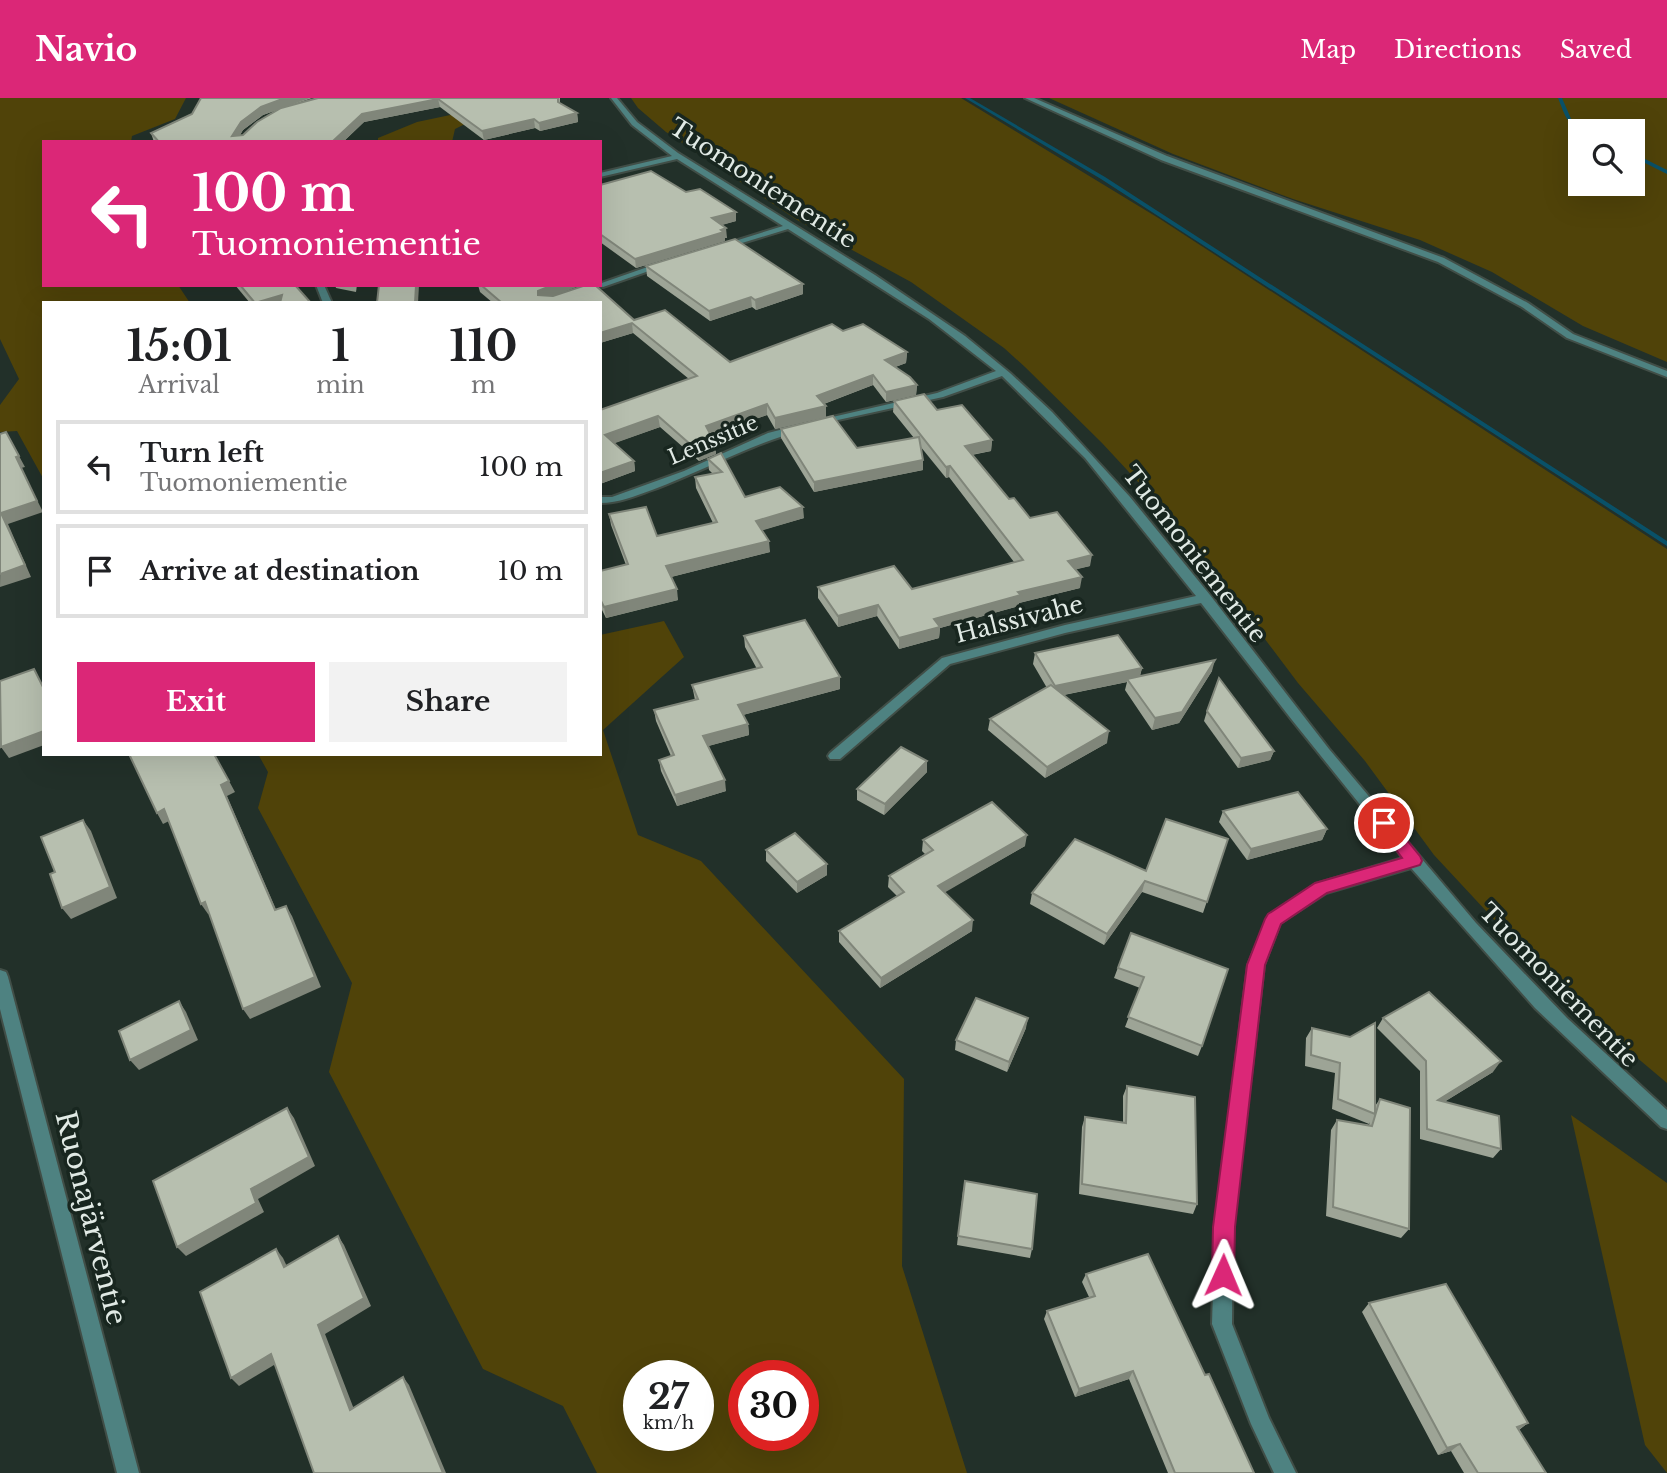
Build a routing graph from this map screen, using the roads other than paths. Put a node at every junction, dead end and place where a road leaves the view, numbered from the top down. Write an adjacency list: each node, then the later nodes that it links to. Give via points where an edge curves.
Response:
1 (614, 98): 3 (street, Tuomoniementie, via 622,111)
2 (1028, 98): 12 (street, via 1164,158 1441,260 1525,305 1570,336)
3 (678, 156): 4 (street); 5 (street, Tuomoniementie)
4 (602, 175)
5 (787, 227): 6 (street); 11 (street, Tuomoniementie, via 941,322)
6 (713, 250)
7 (678, 260): 8 (street)
8 (602, 284)
9 (592, 287): 10 (street)
10 (586, 289)
11 (1003, 372): 13 (street, Lenssitie, via 940,396 772,435 688,474); 14 (street, Tuomoniementie, via 1131,503)
12 (1667, 374)
13 (602, 500)
14 (1206, 598): 15 (street, Halssivahe, via 946,661); 16 (street, Tuomoniementie)
15 (835, 756)
16 (1414, 861): 18 (street, Tuomoniementie, via 1504,964); 20 (street, via 1321,888 1274,919 1256,965 1224,1227 1223,1324)
17 (0, 977): 19 (street, Ruonajärventie)
18 (1667, 1121)
19 (128, 1473)
20 (1285, 1473)

